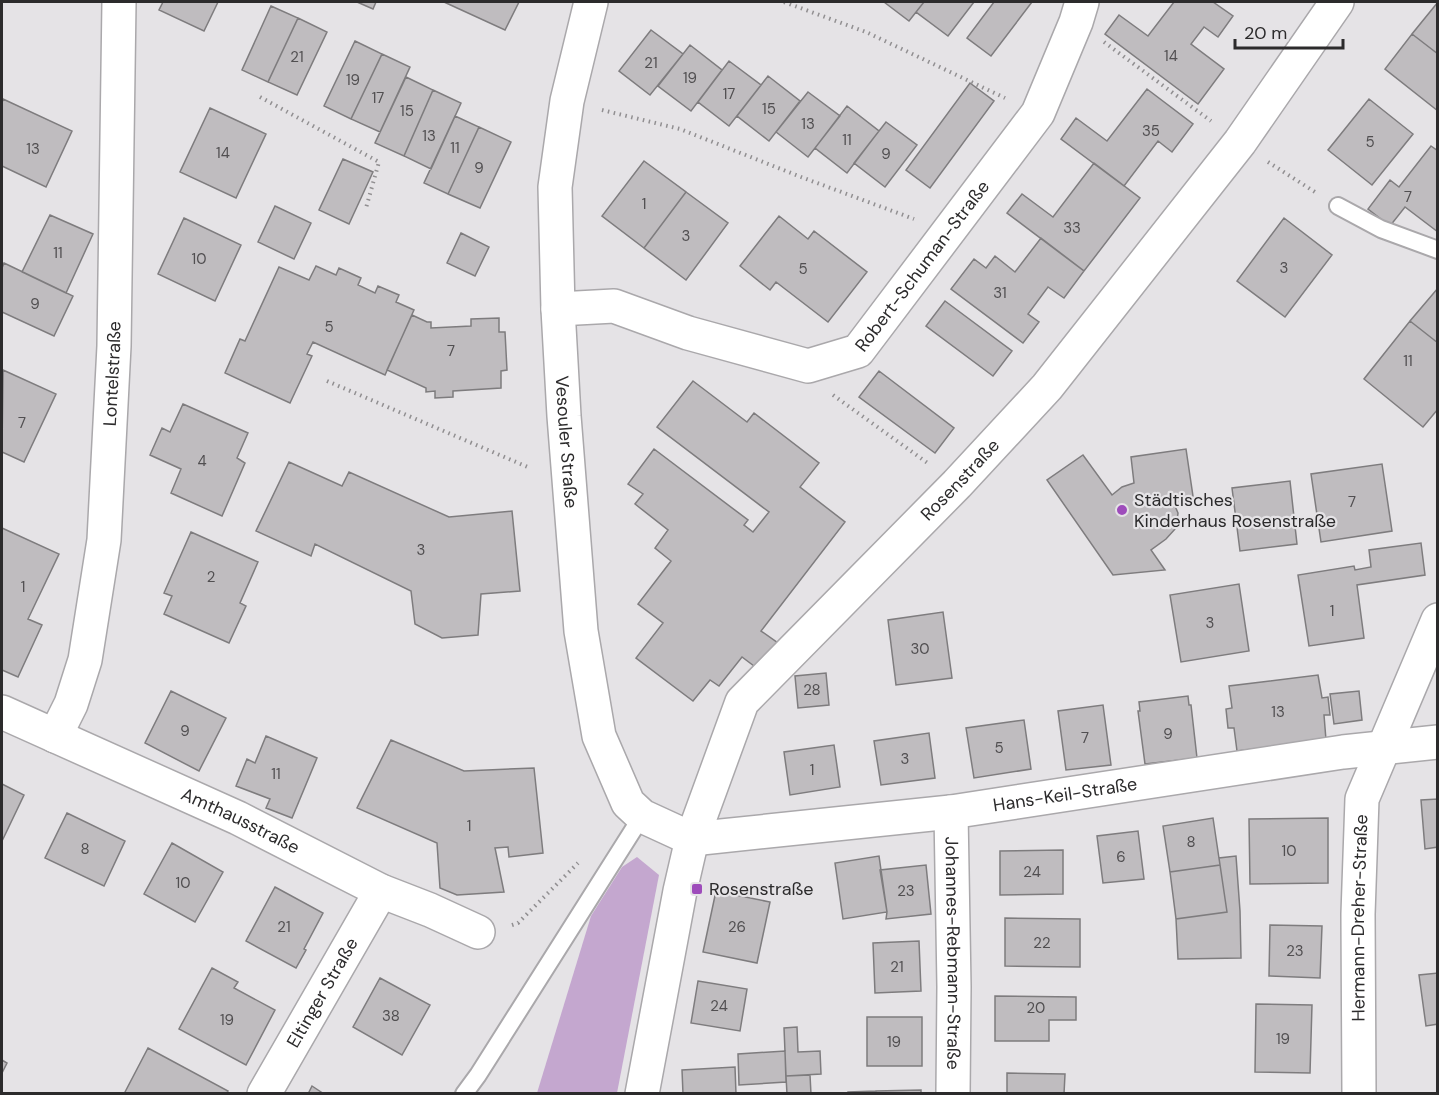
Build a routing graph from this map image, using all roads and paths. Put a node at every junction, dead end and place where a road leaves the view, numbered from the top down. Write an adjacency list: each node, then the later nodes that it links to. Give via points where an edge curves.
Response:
1 (119, 2): 21 (street, Lontelstraße, via 114,346 104,540 85,660)
2 (591, 2): 7 (street, Vesouler Straße)
3 (784, 2): 8 (path, via 866,32)
4 (1337, 2): 9 (street, Rosenstraße)
5 (1079, 12): 8 (street, Robert-Schuman-Straße); 9 (path)
6 (260, 97): 11 (path, via 379,162)
7 (567, 101): 12 (path, via 681,129); 14 (street, Vesouler Straße, via 555,188)
8 (1038, 113): 12 (street, Robert-Schuman-Straße)
9 (1240, 142): 10 (path); 18 (street, Rosenstraße, via 1047,387)
10 (1338, 206): 13 (lane, via 1381,229)
11 (366, 208)
12 (949, 232): 15 (street, Robert-Schuman-Straße, via 858,351)
13 (1437, 250)
14 (558, 309): 15 (street, via 614,306 688,333); 25 (street, Vesouler Straße, via 581,631 599,736 628,803)
15 (808, 366): 18 (path, via 819,385)
16 (327, 381): 17 (path)
17 (530, 468)
18 (957, 484): 26 (street, Rosenstraße, via 741,702)
19 (1437, 620): 23 (street, Hermann-Dreher-Straße)
20 (2, 712): 21 (street, Amthausstraße)
21 (56, 736): 28 (street, Amthausstraße, via 238,818)
22 (1437, 742): 23 (street, Hans-Keil-Straße)
23 (1384, 747): 24 (street, Hans-Keil-Straße); 34 (street, Hermann-Dreher-Straße, via 1362,799)
24 (951, 812): 26 (street, Hans-Keil-Straße); 33 (street, Johannes-Rebmann-Straße)
25 (642, 816): 26 (street, Vesouler Straße); 31 (lane)
26 (692, 839): 32 (street, Rosenstraße)
27 (581, 860): 29 (path, via 518,923)
28 (381, 891): 29 (street, Amthausstraße); 30 (street, Eltinger Straße)
29 (478, 932)
30 (264, 1094)
31 (464, 1094)
32 (642, 1094)
33 (953, 1094)
34 (1359, 1094)

